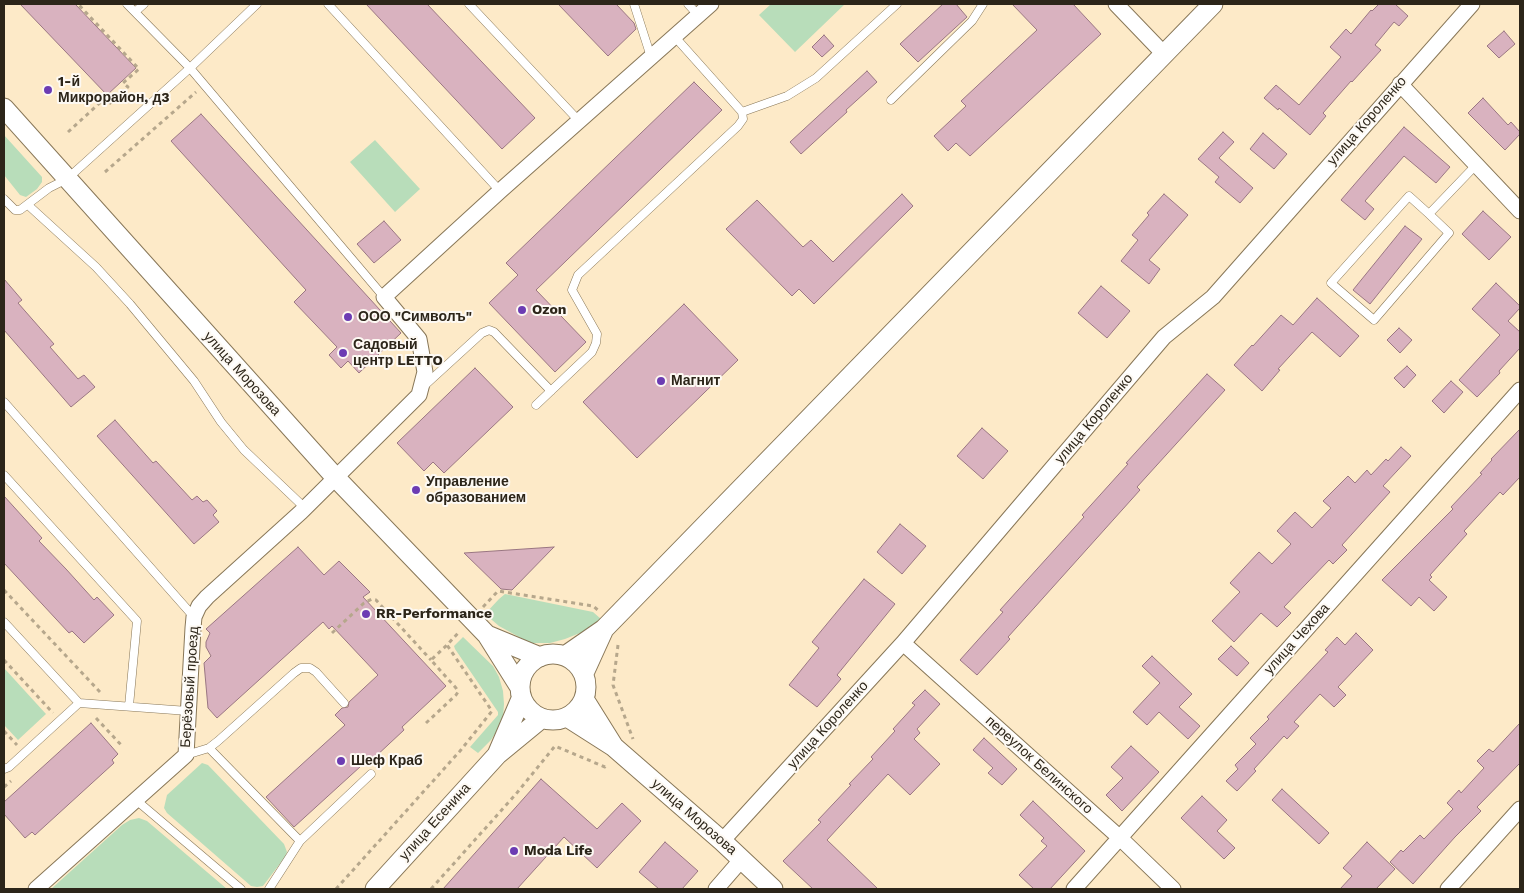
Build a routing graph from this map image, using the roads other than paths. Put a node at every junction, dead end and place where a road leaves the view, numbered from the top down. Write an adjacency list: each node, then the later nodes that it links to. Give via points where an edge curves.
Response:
1 (127, 4): 14 (lane)
2 (144, 4): 14 (lane)
3 (257, 4): 18 (lane)
4 (328, 4): 26 (lane)
5 (469, 4): 23 (lane)
6 (634, 4): 17 (lane)
7 (711, 4): 13 (street)
8 (897, 4): 22 (lane, via 816,78 787,96)
9 (983, 4): 20 (lane, via 972,21)
10 (1116, 4): 16 (street)
11 (1213, 4): 16 (street)
12 (1472, 4): 19 (street, улица Короленко)
13 (693, 9): 15 (street)
14 (135, 12): 18 (lane)
15 (674, 36): 17 (street); 22 (lane)
16 (1164, 54): 42 (street)
17 (651, 57): 23 (street)
18 (190, 68): 25 (lane); 31 (lane)
19 (1400, 84): 24 (street); 44 (street, улица Короленко, via 1213,297 1164,337)
20 (891, 100)
21 (4, 108): 25 (street, улица Морозова)
22 (742, 112): 34 (lane, via 738,126 578,275 572,290 598,334 596,343 592,352)
23 (579, 121): 26 (street)
24 (1476, 165): 29 (street); 30 (lane)
25 (67, 179): 28 (lane); 38 (street, улица Морозова)
26 (500, 191): 31 (street)
27 (4, 199): 28 (lane, via 15,210)
28 (28, 205): 39 (lane, via 96,267 130,304 194,381 244,450)
29 (1520, 211)
30 (1429, 214): 30 (lane, via 1409,196 1331,283 1374,320 1449,232)
31 (384, 297): 32 (street, via 419,339 425,372)
32 (421, 388): 34 (lane, via 488,330 494,332); 38 (street, Берёзовый проезд, via 420,395)
33 (1520, 390): 64 (street, улица Чехова)
34 (551, 391): 36 (lane)
35 (4, 402): 40 (lane)
36 (536, 405)
37 (4, 475): 52 (lane, via 137,621)
38 (336, 478): 39 (street, Берёзовый проезд); 43 (street, улица Морозова)
39 (305, 508): 40 (street, Берёзовый проезд, via 207,597)
40 (194, 616): 53 (street, Берёзовый проезд)
41 (4, 622): 50 (lane)
42 (604, 629): 45 (street); 47 (street)
43 (487, 634): 46 (street); 48 (street)
44 (903, 643): 64 (street, переулок Белинского); 66 (street, улица Короленко)
45 (565, 656): 46 (street, via 552,654); 47 (street)
46 (540, 657): 48 (street, via 522,674)
47 (584, 673): 49 (street, via 587,686)
48 (520, 692): 55 (street, via 531,712); 59 (street)
49 (584, 699): 54 (street, via 578,710); 56 (street)
50 (79, 703): 52 (lane); 60 (lane)
51 (344, 703): 57 (lane, via 316,672 301,668)
52 (129, 706): 53 (lane)
53 (188, 711): 58 (street, Берёзовый проезд)
54 (567, 717): 55 (street); 56 (street)
55 (542, 718): 59 (street)
56 (614, 747): 66 (street, улица Морозова)
57 (209, 748): 58 (lane); 65 (lane)
58 (186, 755): 62 (street, Берёзовый проезд)
59 (497, 756): 71 (street, улица Есенина)
60 (4, 769)
61 (371, 774): 65 (lane)
62 (136, 800): 68 (street, Берёзовый проезд); 69 (lane)
63 (1520, 809): 76 (street)
64 (1119, 837): 74 (street, улица Чехова); 75 (street, переулок Белинского)
65 (300, 841): 70 (lane)
66 (722, 841): 67 (street, улица Морозова)
67 (742, 859): 72 (street); 73 (street, улица Морозова)
68 (36, 889)
69 (241, 889)
70 (269, 889)
71 (375, 889)
72 (716, 889)
73 (773, 889)
74 (1074, 889)
75 (1173, 889)
76 (1448, 889)

